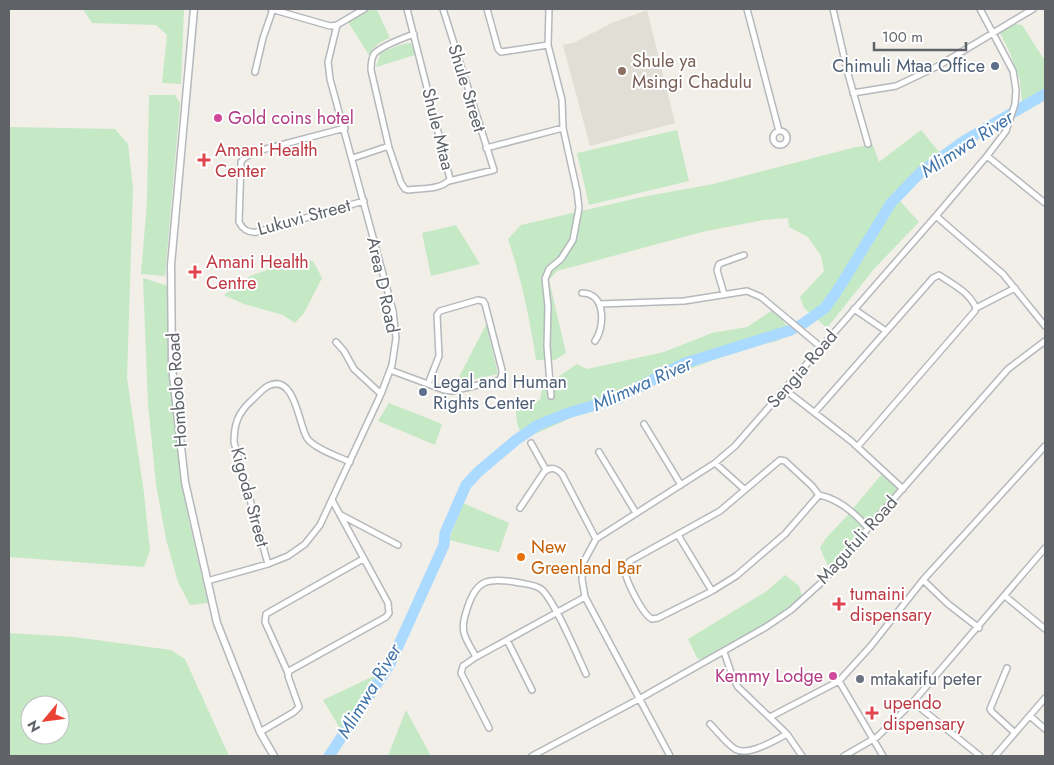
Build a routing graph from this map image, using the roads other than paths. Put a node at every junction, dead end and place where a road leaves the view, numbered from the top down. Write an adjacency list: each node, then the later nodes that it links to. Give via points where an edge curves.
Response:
1 (194, 9): 73 (street, Hombolo Road, via 171,265 172,367 185,482)
2 (272, 9): 12 (street, via 330,26); 16 (street)
3 (407, 9): 14 (street, Shule Mtaa)
4 (443, 9): 23 (street, Shule Street)
5 (487, 9): 15 (street, via 501,52)
6 (549, 9): 15 (street)
7 (747, 9): 20 (street)
8 (833, 9): 17 (street)
9 (980, 9): 13 (street, Sengia Road)
10 (1033, 9): 13 (street)
11 (360, 10): 12 (street)
12 (337, 25): 18 (street, Area D Road, via 328,62)
13 (992, 32): 17 (street, via 938,66 896,86); 24 (street, Sengia Road, via 1012,71 1016,90 1010,122)
14 (414, 34): 22 (street, via 380,49 372,59 371,70); 26 (street, Shule Mtaa)
15 (548, 45): 19 (street, via 562,100)
16 (255, 72)
17 (853, 93): 21 (street)
18 (345, 128): 25 (street, Area D Road); 27 (street, Lukuvi Street, via 254,152 244,158 240,167 240,222 246,230 257,232)
19 (563, 128): 23 (street, Shule Street); 47 (street, via 579,208 573,240 545,279)
20 (779, 130)
21 (868, 144)
22 (390, 148): 25 (street); 26 (street, Shule Mtaa, via 400,184 405,189 440,186)
23 (486, 148): 26 (street, via 494,170)
24 (987, 156): 28 (street); 29 (street, Sengia Road)
25 (353, 158): 27 (street, Area D Road)
26 (449, 181)
27 (364, 201): 43 (street, Area D Road, via 393,311 396,338)
28 (1045, 202)
29 (936, 216): 31 (street); 36 (street, Sengia Road)
30 (744, 255): 33 (street, via 719,264 717,270)
31 (1015, 288): 35 (street); 37 (street)
32 (582, 293): 34 (street, via 592,295)
33 (724, 294): 34 (street, via 684,301); 42 (street, via 752,292)
34 (599, 304): 39 (street, via 602,328)
35 (976, 308): 38 (street, via 966,292 936,275); 51 (street)
36 (854, 309): 38 (street); 42 (street, Sengia Road)
37 (1045, 326)
38 (886, 332): 48 (street)
39 (595, 341)
40 (1045, 341): 58 (street, Magufuli Road, via 1008,369)
41 (336, 342): 46 (street, via 354,369)
42 (822, 348): 45 (street, Sengia Road)
43 (390, 370): 44 (street); 46 (street, Area D Road)
44 (428, 384): 44 (street, via 452,391 502,378 483,301 440,311 437,315 439,356)
45 (784, 389): 48 (street); 55 (street, Sengia Road, via 735,446)
46 (381, 394): 54 (street, Area D Road)
47 (550, 396)
48 (815, 412): 51 (street)
49 (644, 424): 57 (street)
50 (531, 443): 56 (street)
51 (858, 446): 58 (street)
52 (1045, 446): 72 (street)
53 (599, 452): 63 (street)
54 (350, 462): 61 (street, Area D Road); 71 (street, Kigoda Street, via 307,439 295,402 283,386 268,386 246,406 234,428 234,442)
55 (715, 463): 57 (street, Sengia Road); 59 (street)
56 (546, 470): 62 (street); 67 (street, via 554,468 562,474)
57 (681, 485): 63 (street, Sengia Road)
58 (903, 488): 65 (street, Magufuli Road)
59 (744, 490): 60 (street, via 782,460); 66 (street, via 720,510)
60 (819, 495): 65 (street, via 828,496 849,509); 74 (street, via 785,534 736,576)
61 (332, 500): 64 (street); 71 (street, Area D Road, via 320,525 305,544)
62 (520, 508)
63 (636, 513): 67 (street, Sengia Road)
64 (340, 515): 68 (street); 70 (street)
65 (868, 528): 81 (street, Magufuli Road, via 847,556 790,610)
66 (678, 535): 74 (street); 74 (street, via 630,561 625,567 625,576 646,614 652,619 658,618)
67 (596, 539): 76 (street, Sengia Road, via 583,563)
68 (398, 545)
69 (1045, 548): 75 (street)
70 (363, 559): 84 (street, via 266,614 265,622); 84 (street, via 388,603 388,616)
71 (268, 564): 73 (street, Area D Road)
72 (923, 580): 78 (street); 86 (street)
73 (207, 581): 96 (street, Hombolo Road, via 217,623)
74 (712, 591)
75 (1006, 596): 78 (street); 79 (street)
76 (585, 597): 77 (street); 89 (street, Sengia Road)
77 (556, 613): 80 (street); 82 (street, via 547,596 537,587 500,580 486,582 474,591 463,624); 85 (street)
78 (979, 628): 90 (street)
79 (1045, 629)
80 (508, 640): 82 (street); 87 (street)
81 (724, 652): 89 (street, Magufuli Road); 92 (street, via 738,687)
82 (476, 657): 94 (street, via 463,666 461,673)
83 (1006, 668): 97 (street, via 990,709)
84 (288, 673): 96 (street, via 299,707)
85 (586, 674)
86 (839, 681): 92 (street); 99 (street)
87 (532, 690)
88 (1045, 698): 91 (street)
89 (639, 699): 101 (street, Magufuli Road); 102 (street, Sengia Road)
90 (913, 702): 99 (street); 106 (street)
91 (1030, 716): 95 (street); 97 (street)
92 (770, 717): 98 (street)
93 (710, 724): 98 (street, via 741,751 758,748)
94 (489, 728)
95 (1045, 729)
96 (260, 732): 100 (street, Hombolo Road)
97 (1015, 733): 107 (street)
98 (787, 734): 103 (street)
99 (872, 740): 104 (street); 105 (street)
100 (274, 756)
101 (532, 756)
102 (670, 756)
103 (802, 756)
104 (844, 756)
105 (883, 756)
106 (980, 756)
107 (995, 756)

